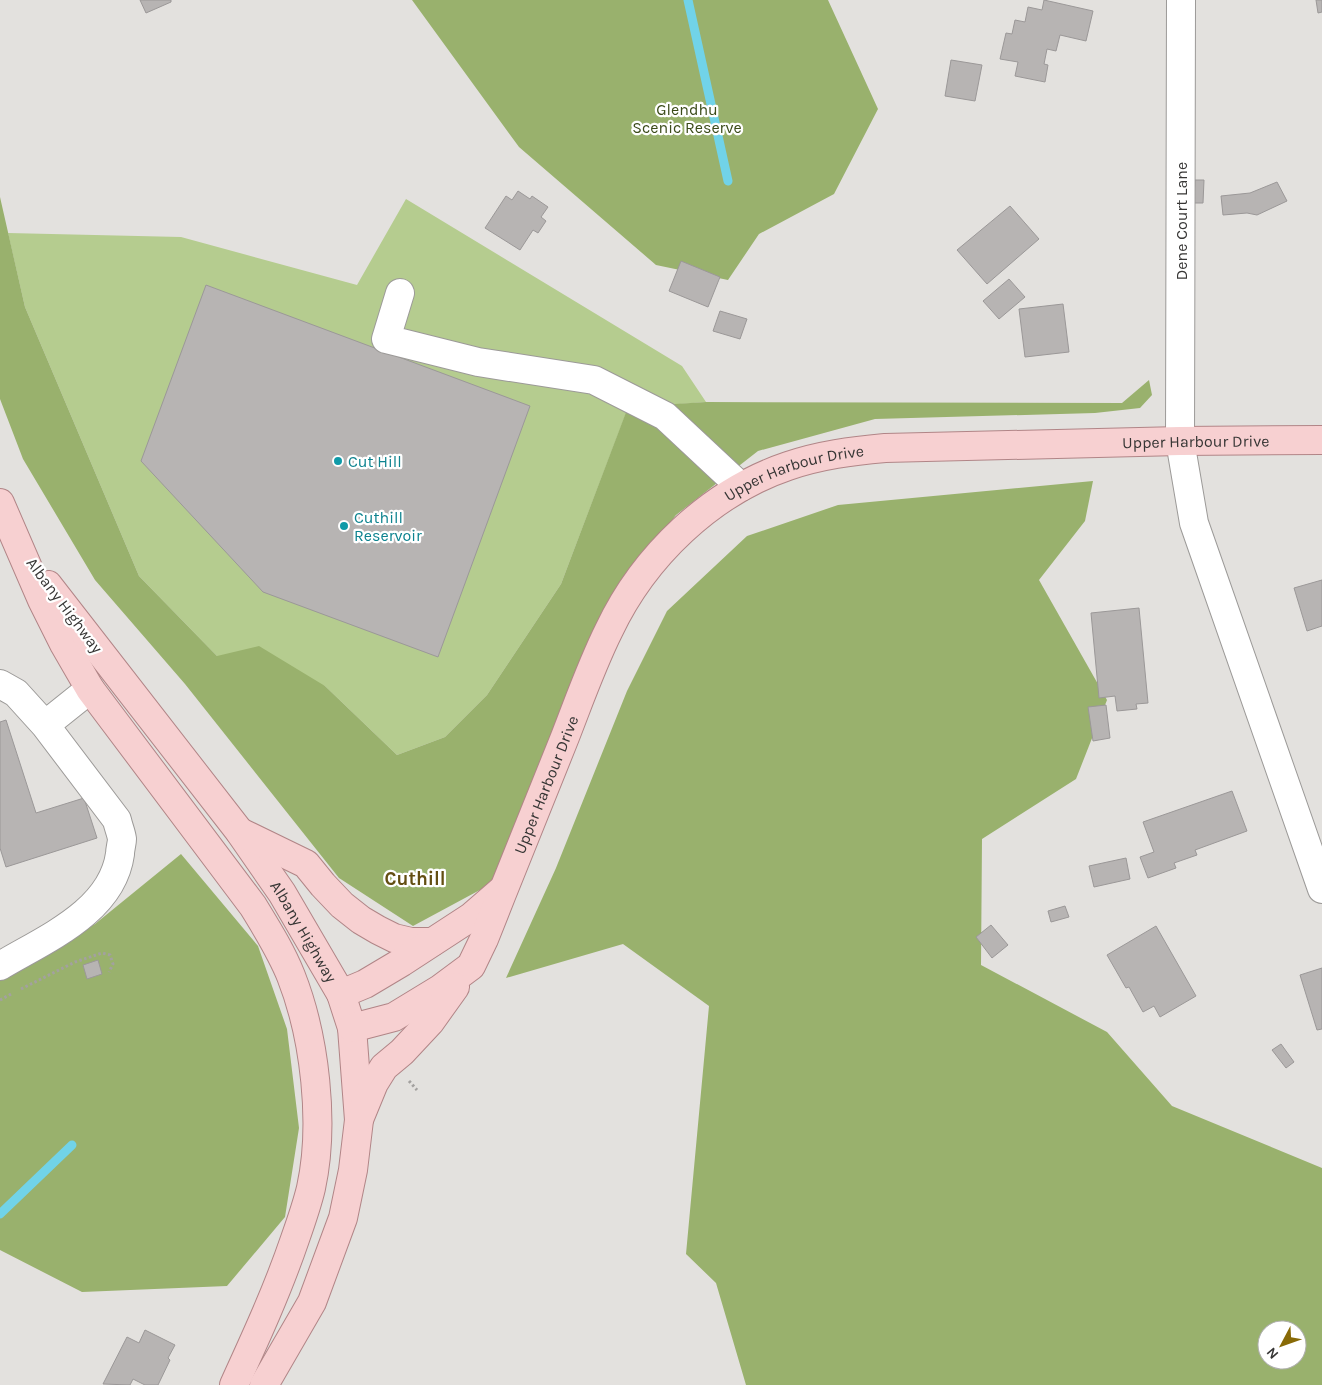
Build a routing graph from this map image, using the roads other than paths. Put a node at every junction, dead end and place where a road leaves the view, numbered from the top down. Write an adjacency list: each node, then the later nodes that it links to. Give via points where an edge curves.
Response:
1 (1181, 0): 4 (street, Dene Court Lane)
2 (400, 293): 5 (street, via 386,339 478,362 594,380 666,416)
3 (1322, 440): 4 (main road, Upper Harbour Drive)
4 (1180, 441): 5 (main road, Upper Harbour Drive, via 885,448 843,452 787,466); 13 (street, Dene Court Lane, via 1194,524)
5 (741, 487): 12 (main road, Upper Harbour Drive, via 693,521 668,546 647,569 613,621)
6 (0, 503): 7 (main road, Albany Highway)
7 (17, 540): 9 (main road, Albany Highway, via 51,618); 11 (main road, Albany Highway)
8 (0, 684): 10 (street, via 16,693)
9 (90, 689): 10 (street); 20 (main road, Albany Highway, via 253,906 291,976 304,1014 311,1050 317,1120 311,1189 269,1308)
10 (45, 725): 15 (street, via 117,820 122,839 118,863 110,885 79,918)
11 (238, 831): 14 (main road, via 306,864 342,905 378,930 411,942); 17 (main road, Albany Highway, via 282,894)
12 (504, 889): 14 (main road, Upper Harbour Drive, via 471,917); 16 (main road, Upper Harbour Drive)
13 (1322, 889)
14 (432, 942): 17 (main road, Upper Harbour Drive, via 365,984)
15 (0, 966)
16 (470, 966): 18 (main road, Upper Harbour Drive, via 394,1017); 19 (main road, via 430,1022 384,1067)
17 (341, 994): 18 (main road, Albany Highway)
18 (352, 1028): 19 (main road, Albany Highway)
19 (359, 1120): 21 (main road, Albany Highway, via 343,1218 329,1259 312,1302)
20 (234, 1385)
21 (264, 1385)

